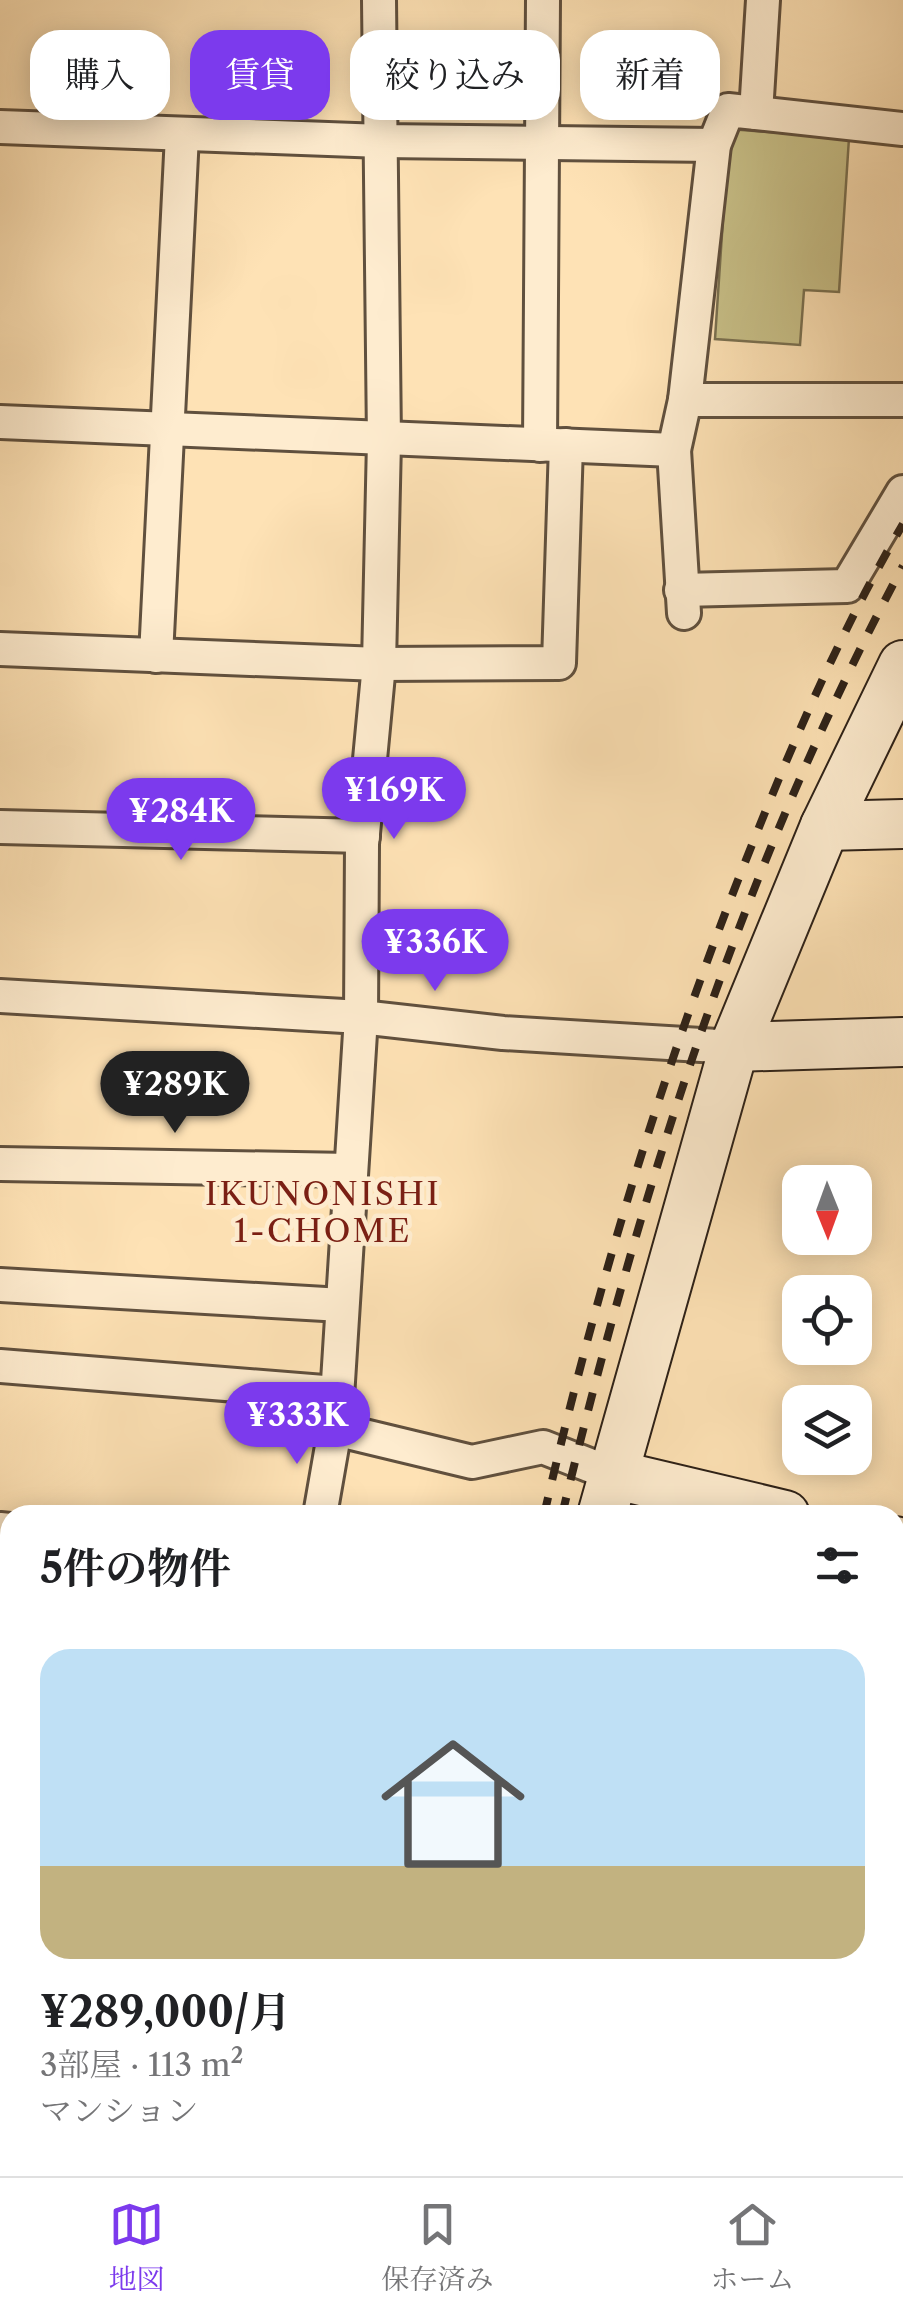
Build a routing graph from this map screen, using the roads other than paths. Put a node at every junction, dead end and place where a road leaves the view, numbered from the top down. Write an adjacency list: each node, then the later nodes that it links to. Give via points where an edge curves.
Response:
1 (379, 0): 8 (street)
2 (542, 0): 9 (street)
3 (763, 0): 4 (street)
4 (756, 113): 6 (street); 10 (street, via 728,110)
5 (0, 126): 7 (street)
6 (903, 129)
7 (182, 136): 8 (street); 14 (street)
8 (382, 141): 9 (street); 15 (street)
9 (541, 145): 10 (street); 16 (street)
10 (714, 145): 11 (street)
11 (686, 400): 12 (street); 17 (street)
12 (903, 400)
13 (0, 422): 14 (street)
14 (168, 430): 15 (street); 20 (street)
15 (384, 441): 16 (street); 21 (street)
16 (553, 445): 17 (street); 21 (street, via 559,662)
17 (674, 450): 18 (street, via 682,602 847,586)
18 (903, 492)
19 (0, 649): 20 (street)
20 (156, 656): 21 (street)
21 (379, 664): 26 (street)
22 (903, 665): 24 (street)
23 (903, 824): 24 (street)
24 (825, 826): 30 (street)
25 (0, 828): 26 (street)
26 (363, 836): 28 (street)
27 (0, 996): 28 (street)
28 (361, 1017): 30 (street); 32 (street)
29 (903, 1042): 30 (street)
30 (734, 1046): 38 (street)
31 (0, 1164): 32 (street)
32 (350, 1170): 34 (street)
33 (0, 1285): 34 (street)
34 (342, 1305): 36 (street)
35 (0, 1366): 36 (street)
36 (336, 1393): 37 (street)
37 (335, 1429): 38 (street, via 472,1462 543,1447); 39 (street)
38 (607, 1494): 40 (street)
39 (322, 1505)
40 (700, 1505)

